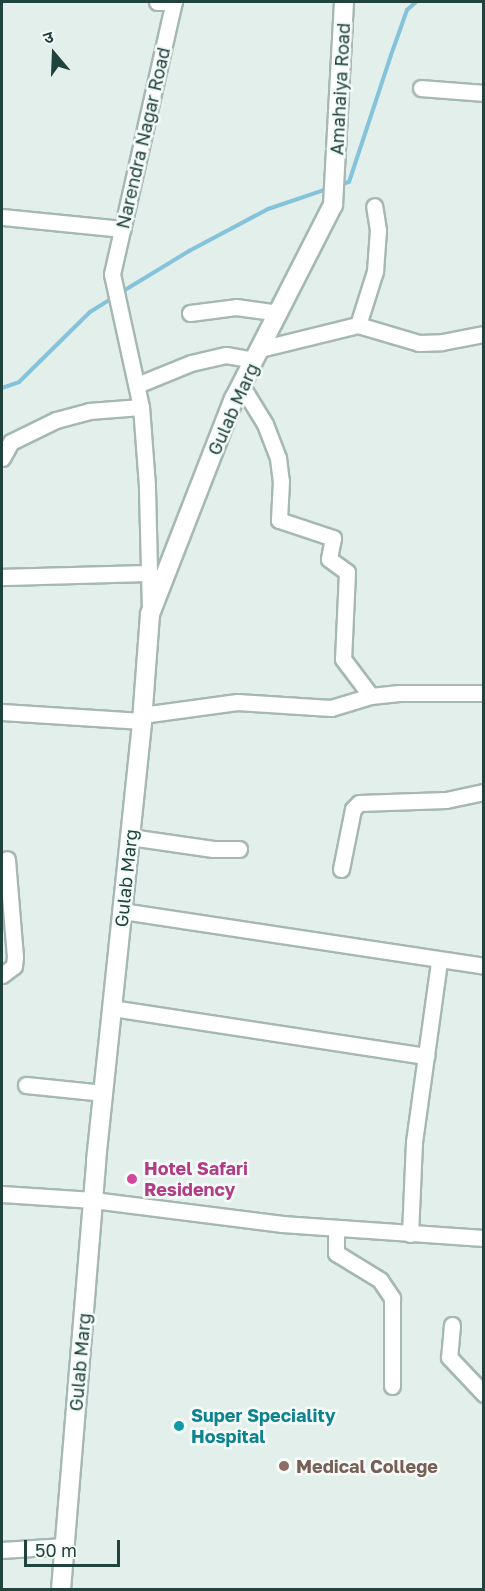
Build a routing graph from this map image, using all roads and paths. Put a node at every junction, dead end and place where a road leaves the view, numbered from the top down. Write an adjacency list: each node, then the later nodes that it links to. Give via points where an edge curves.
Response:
1 (157, 2): 2 (street)
2 (174, 2): 9 (street, Narendra Nagar Road)
3 (344, 2): 6 (street, Amahaiya Road)
4 (422, 88): 5 (street)
5 (483, 93)
6 (333, 205): 11 (street, Gulab Marg)
7 (374, 206): 12 (street, via 378,230 375,271)
8 (2, 217): 9 (street)
9 (122, 230): 15 (street, Narendra Nagar Road, via 112,274)
10 (190, 313): 11 (street, via 236,307)
11 (279, 313): 14 (street, Gulab Marg)
12 (358, 325): 13 (street, via 419,343); 14 (street)
13 (483, 334)
14 (257, 355): 15 (street, via 226,355 191,363); 16 (street, Gulab Marg)
15 (136, 385): 17 (street)
16 (241, 385): 21 (street, Gulab Marg); 23 (street, via 265,424 278,458 279,520 333,538 329,559 347,572 343,659)
17 (141, 407): 18 (street, via 89,411 56,420 11,442); 19 (street)
18 (2, 458)
19 (149, 573): 20 (street); 21 (street)
20 (2, 577)
21 (150, 614): 25 (street, Gulab Marg)
22 (483, 693): 23 (street)
23 (371, 696): 25 (street, via 331,708 237,702)
24 (2, 712): 25 (street)
25 (142, 718): 27 (street, Gulab Marg)
26 (483, 792): 30 (street, via 446,800 359,803 353,809)
27 (130, 837): 28 (street); 31 (street, Gulab Marg)
28 (239, 849)
29 (7, 859): 34 (street, via 15,957 14,966)
30 (341, 869)
31 (122, 911): 32 (street); 35 (street, Gulab Marg)
32 (439, 961): 33 (street); 36 (street)
33 (483, 966)
34 (2, 975)
35 (112, 1008): 36 (street); 38 (street, Gulab Marg)
36 (426, 1056): 42 (street, via 414,1142)
37 (26, 1085): 38 (street)
38 (104, 1093): 40 (street, Gulab Marg)
39 (2, 1194): 40 (street)
40 (93, 1200): 41 (street); 47 (street, Gulab Marg)
41 (336, 1228): 42 (street); 45 (street, via 336,1253 380,1280 392,1298)
42 (410, 1234): 43 (street)
43 (483, 1238)
44 (452, 1325): 46 (street, via 449,1357)
45 (392, 1386)
46 (483, 1394)
47 (65, 1546): 48 (street); 49 (street, Gulab Marg)
48 (2, 1550)
49 (61, 1590)

